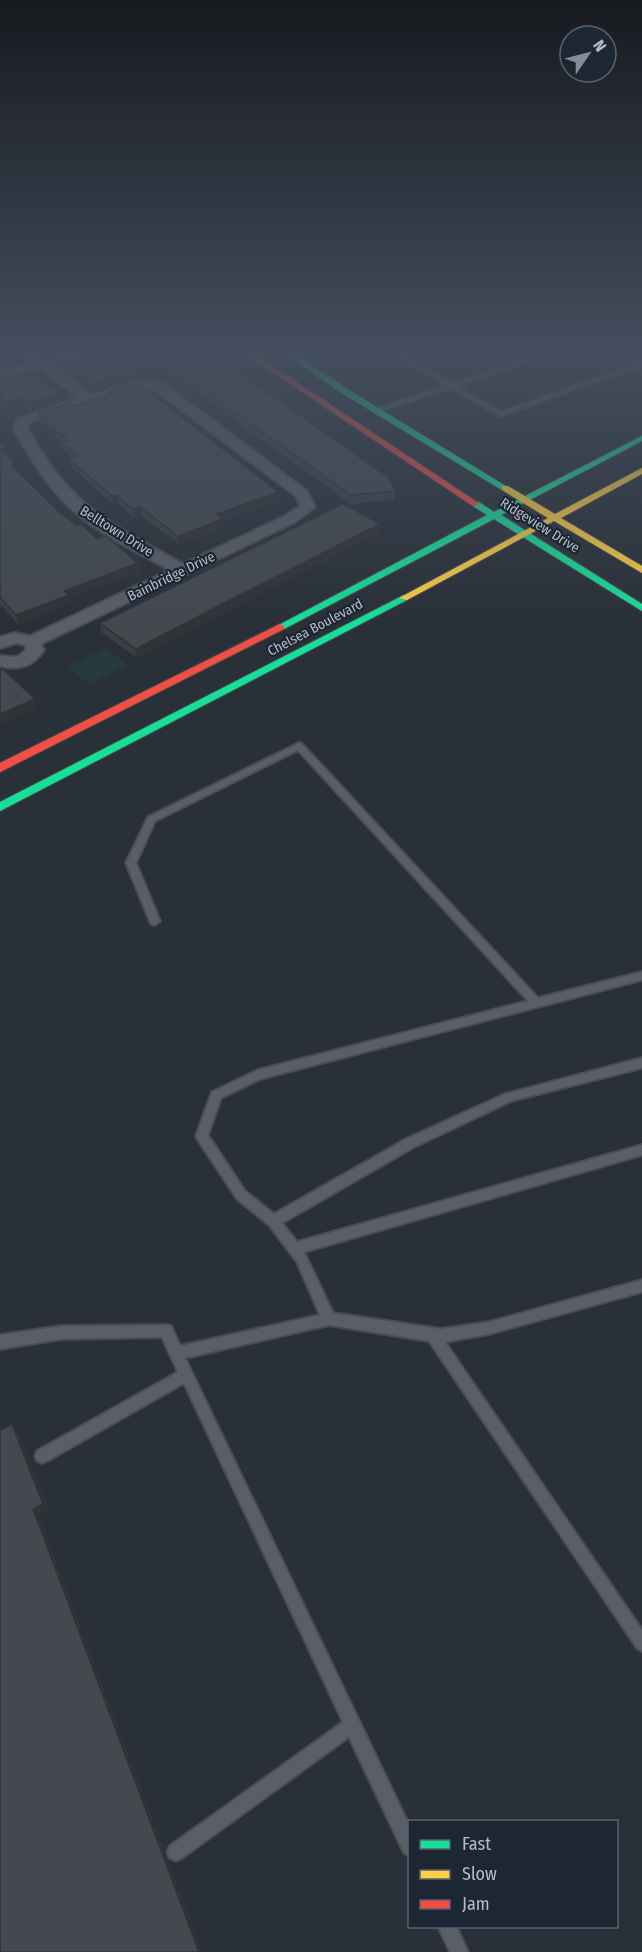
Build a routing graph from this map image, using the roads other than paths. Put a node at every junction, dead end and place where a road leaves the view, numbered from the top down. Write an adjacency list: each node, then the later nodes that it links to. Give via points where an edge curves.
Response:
1 (27, 440): 12 (street, Belltown Drive, via 52,480 82,510)
2 (231, 440): 12 (street, Bainbridge Drive, via 302,494 308,507)
3 (379, 440): 8 (main road, Ridgeview Drive)
4 (428, 440): 7 (main road, Ridgeview Drive)
5 (638, 440): 7 (main road, Chelsea Boulevard)
6 (642, 471): 9 (main road, Chelsea Boulevard)
7 (523, 497): 8 (main road, Chelsea Boulevard); 9 (main road, Ridgeview Drive)
8 (491, 514): 10 (main road, Ridgeview Drive); 17 (main road, Chelsea Boulevard, via 225,656)
9 (555, 518): 10 (main road, Chelsea Boulevard); 11 (main road, Ridgeview Drive)
10 (524, 534): 13 (main road, Ridgeview Drive); 18 (main road, Chelsea Boulevard)
11 (642, 570)
12 (183, 571): 14 (street, Bainbridge Drive)
13 (642, 608)
14 (32, 642): 15 (street, Bainbridge Drive, via 15,638); 16 (street, via 35,650 29,658 17,663)
15 (0, 643)
16 (0, 661)
17 (0, 768)
18 (0, 807)
19 (155, 921): 21 (lane, via 131,863 151,819 299,746)
20 (642, 976): 21 (lane)
21 (537, 1004): 24 (lane, via 258,1076 216,1095 202,1136 242,1195)
22 (642, 1063): 24 (lane, via 509,1097 410,1143)
23 (642, 1150): 25 (lane)
24 (273, 1221): 25 (lane)
25 (294, 1248): 27 (lane)
26 (642, 1286): 28 (lane, via 489,1328)
27 (329, 1319): 28 (lane); 30 (lane)
28 (433, 1335): 33 (lane)
29 (0, 1342): 30 (lane, via 33,1334 166,1331)
30 (176, 1353): 31 (lane)
31 (186, 1374): 32 (lane); 34 (lane)
32 (42, 1456)
33 (642, 1643)
34 (352, 1725): 35 (lane); 36 (lane)
35 (408, 1843)
36 (176, 1851)
37 (448, 1928): 38 (lane)
38 (459, 1952)

